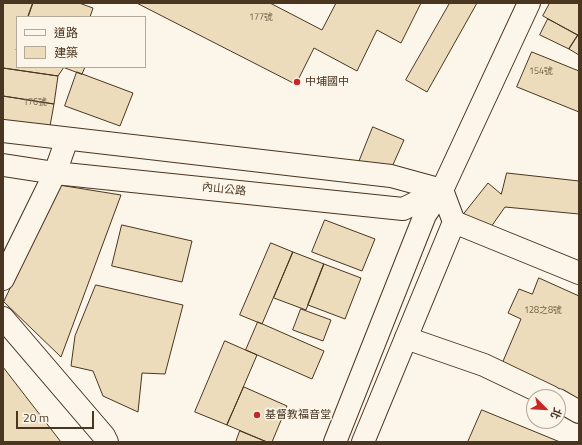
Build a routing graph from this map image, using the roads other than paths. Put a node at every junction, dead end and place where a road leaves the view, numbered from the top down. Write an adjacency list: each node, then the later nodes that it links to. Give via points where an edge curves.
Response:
1 (529, 3): 8 (main road)
2 (3, 131): 3 (main road)
3 (67, 138): 4 (main road); 6 (main road)
4 (176, 151): 7 (main road); 8 (main road, via 390,176)
5 (3, 164): 6 (main road, 內山公路)
6 (55, 173): 7 (main road, 內山公路); 11 (main road)
7 (168, 184): 8 (main road, 內山公路, via 403,209)
8 (442, 190): 9 (main road); 18 (main road, via 425,215)
9 (454, 222): 10 (main road); 13 (main road)
10 (579, 273)
11 (3, 279)
12 (3, 318): 17 (main road)
13 (406, 338): 14 (main road, via 484,365); 19 (main road)
14 (534, 389)
15 (566, 405): 16 (main road)
16 (579, 412)
17 (107, 442)
18 (335, 442)
19 (363, 442)

